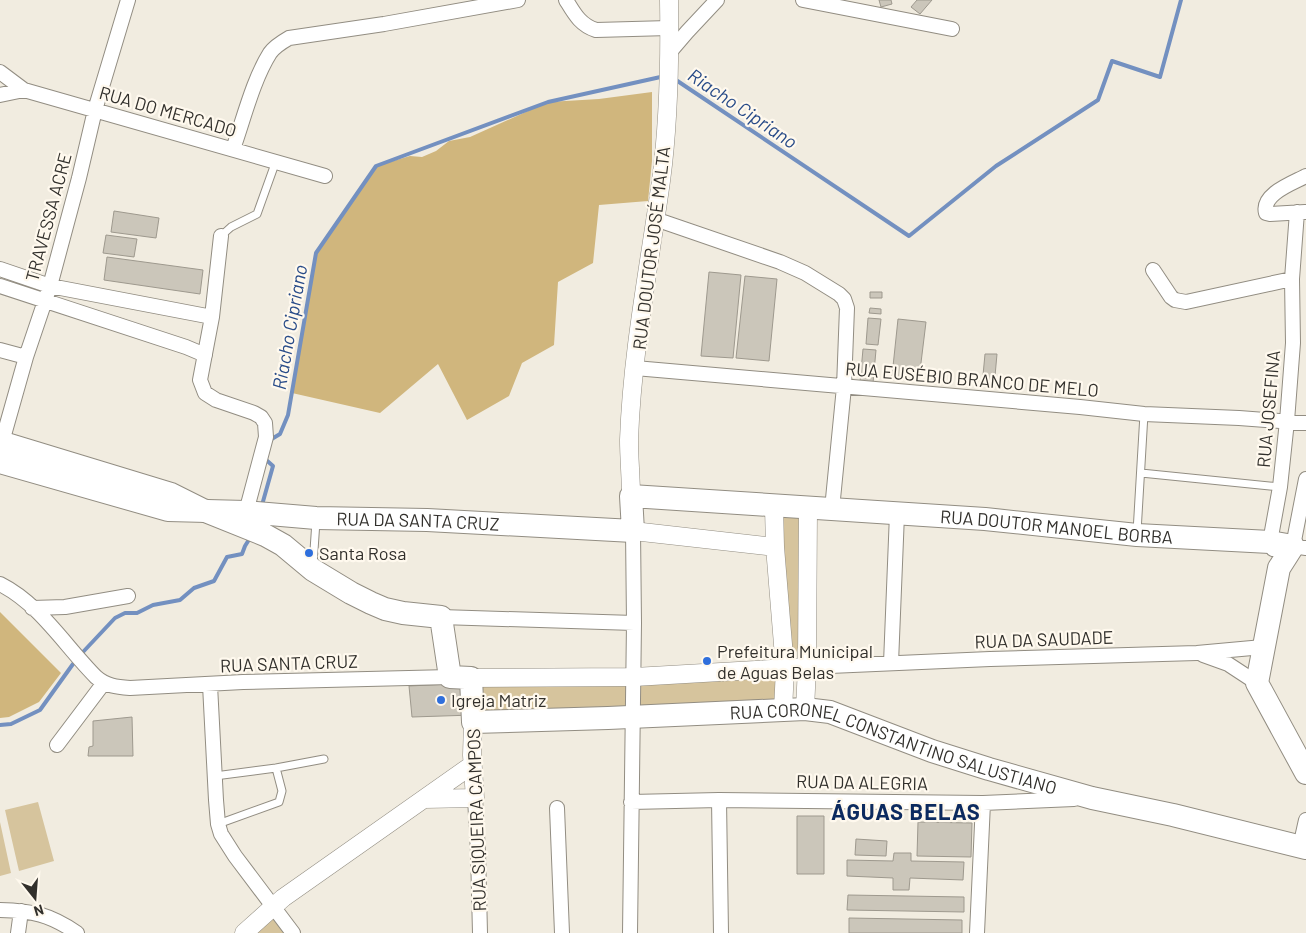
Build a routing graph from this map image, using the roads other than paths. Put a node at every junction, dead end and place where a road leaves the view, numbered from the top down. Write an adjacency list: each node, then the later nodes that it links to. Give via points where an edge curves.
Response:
1 (128, 0): 13 (street, TRAVESSA ACRE)
2 (518, 0): 14 (street, via 288,38 280,42 263,67)
3 (566, 0): 7 (street, via 580,22 596,30)
4 (669, 0): 7 (street, RUA DOUTOR JOSÉ MALTA)
5 (717, 0): 9 (street)
6 (803, 0): 8 (street)
7 (669, 28): 9 (street, RUA DOUTOR JOSÉ MALTA)
8 (952, 29)
9 (669, 53): 19 (street, RUA DOUTOR JOSÉ MALTA, via 667,117)
10 (0, 72): 11 (street)
11 (24, 90): 12 (street, RUA DO MERCADO); 13 (street, RUA DO MERCADO)
12 (0, 95)
13 (95, 110): 14 (street, RUA DO MERCADO); 25 (street, TRAVESSA ACRE)
14 (234, 149): 15 (street, RUA DO MERCADO)
15 (276, 162): 16 (street, RUA DO MERCADO); 20 (lane, via 257,214)
16 (325, 176)
17 (1306, 176): 18 (street, via 1272,196 1265,205 1268,214)
18 (1302, 212): 23 (street, RUA JOSEFINA)
19 (654, 219): 32 (street, RUA DOUTOR JOSÉ MALTA); 33 (street, via 780,262 839,294 847,314)
20 (221, 236): 28 (street)
21 (0, 269): 25 (street)
22 (1153, 270): 23 (street, via 1171,297 1186,302)
23 (1292, 279): 27 (street, RUA JOSEFINA)
24 (0, 286): 26 (street)
25 (50, 286): 26 (street, TRAVESSA ACRE); 28 (street)
26 (44, 302): 30 (street); 31 (street, TRAVESSA ACRE)
27 (1299, 303): 35 (street, RUA JOSEFINA)
28 (212, 317): 30 (street)
29 (0, 350): 31 (street)
30 (206, 355): 46 (street, via 201,373 205,393 261,417 267,429)
31 (26, 357): 37 (street, TRAVESSA ACRE)
32 (635, 368): 33 (street, RUA EUSÉBIO BRANCO DE MELO); 41 (street, RUA DOUTOR JOSÉ MALTA, via 629,440)
33 (844, 387): 34 (street, RUA EUSÉBIO BRANCO DE MELO); 44 (street)
34 (1144, 414): 35 (street, RUA EUSÉBIO BRANCO DE MELO); 38 (lane)
35 (1287, 421): 36 (street, RUA EUSÉBIO BRANCO DE MELO); 40 (street, RUA JOSEFINA)
36 (1306, 423)
37 (0, 449): 45 (main road, RUA DA SANTA CRUZ, via 144,504 168,510)
38 (1141, 474): 40 (lane); 50 (lane)
39 (1305, 486): 40 (street); 53 (street)
40 (1280, 488): 51 (street, RUA JOSEFINA)
41 (631, 496): 42 (main road, RUA DOUTOR MANOEL BORBA); 49 (main road)
42 (774, 507): 43 (main road, RUA DOUTOR MANOEL BORBA); 52 (street)
43 (808, 508): 44 (main road, RUA DOUTOR MANOEL BORBA); 64 (street)
44 (832, 509): 47 (main road, RUA DOUTOR MANOEL BORBA)
45 (203, 510): 46 (main road, RUA DA SANTA CRUZ); 55 (main road, via 266,535)
46 (246, 512): 48 (main road, RUA DA SANTA CRUZ)
47 (897, 514): 50 (main road, RUA DOUTOR MANOEL BORBA); 63 (street)
48 (316, 518): 49 (main road, RUA DA SANTA CRUZ, via 427,520); 55 (lane)
49 (632, 531): 52 (street); 60 (street)
50 (1137, 534): 51 (main road, RUA DOUTOR MANOEL BORBA)
51 (1270, 542): 53 (main road, RUA DOUTOR MANOEL BORBA); 54 (street)
52 (774, 547): 65 (street)
53 (1300, 547): 54 (main road)
54 (1279, 568): 61 (main road)
55 (313, 570): 59 (main road, via 351,594 384,609)
56 (0, 584): 58 (street)
57 (128, 596): 58 (street)
58 (32, 608): 69 (street)
59 (441, 617): 60 (street); 67 (main road, RUA SIQUEIRA CAMPOS)
60 (634, 623): 66 (street)
61 (1263, 647): 62 (street, RUA DA SAUDADE); 68 (main road)
62 (1197, 653): 63 (street, RUA DA SAUDADE); 68 (street, RUA DA SAUDADE, via 1228,664)
63 (891, 663): 64 (street, RUA DA SAUDADE)
64 (807, 667): 65 (street); 71 (street)
65 (785, 669): 66 (street); 71 (street)
66 (634, 677): 67 (street); 72 (street)
67 (460, 678): 70 (street, RUA SANTA CRUZ); 73 (main road, RUA SIQUEIRA CAMPOS)
68 (1257, 683): 78 (main road)
69 (103, 684): 70 (street, RUA SANTA CRUZ, via 130,688); 74 (street)
70 (210, 685): 79 (street)
71 (794, 710): 72 (main road, RUA CORONEL CONSTANTINO SALUSTIANO); 81 (main road, RUA CORONEL CONSTANTINO SALUSTIANO, via 830,712 942,754)
72 (633, 716): 73 (main road, RUA CORONEL CONSTANTINO SALUSTIANO); 84 (street)
73 (473, 722): 76 (street, RUA SIQUEIRA CAMPOS)
74 (57, 744)
75 (324, 759): 77 (lane)
76 (472, 764): 80 (street, RUA SIQUEIRA CAMPOS); 82 (street)
77 (276, 768): 79 (lane); 88 (lane, via 282,791 279,802)
78 (1306, 773)
79 (215, 776): 88 (street)
80 (475, 798): 82 (street); 97 (street, RUA SIQUEIRA CAMPOS)
81 (1092, 798): 85 (street, RUA DA ALEGRIA); 89 (main road, RUA CORONEL CONSTANTINO SALUSTIANO)
82 (424, 799): 90 (street)
83 (719, 800): 84 (street, RUA DA ALEGRIA); 85 (street, RUA DA ALEGRIA); 100 (street)
84 (631, 802): 99 (street)
85 (984, 803): 101 (street)
86 (556, 808): 98 (street)
87 (1306, 820): 89 (street)
88 (218, 824): 90 (street, via 227,846)
89 (1303, 848)
90 (273, 906): 95 (street); 96 (street)
91 (0, 910): 92 (street)
92 (21, 911): 93 (street); 94 (street, via 44,915)
93 (18, 933)
94 (77, 933)
95 (244, 933)
96 (293, 933)
97 (480, 933)
98 (562, 933)
99 (630, 933)
100 (722, 933)
101 (977, 933)

